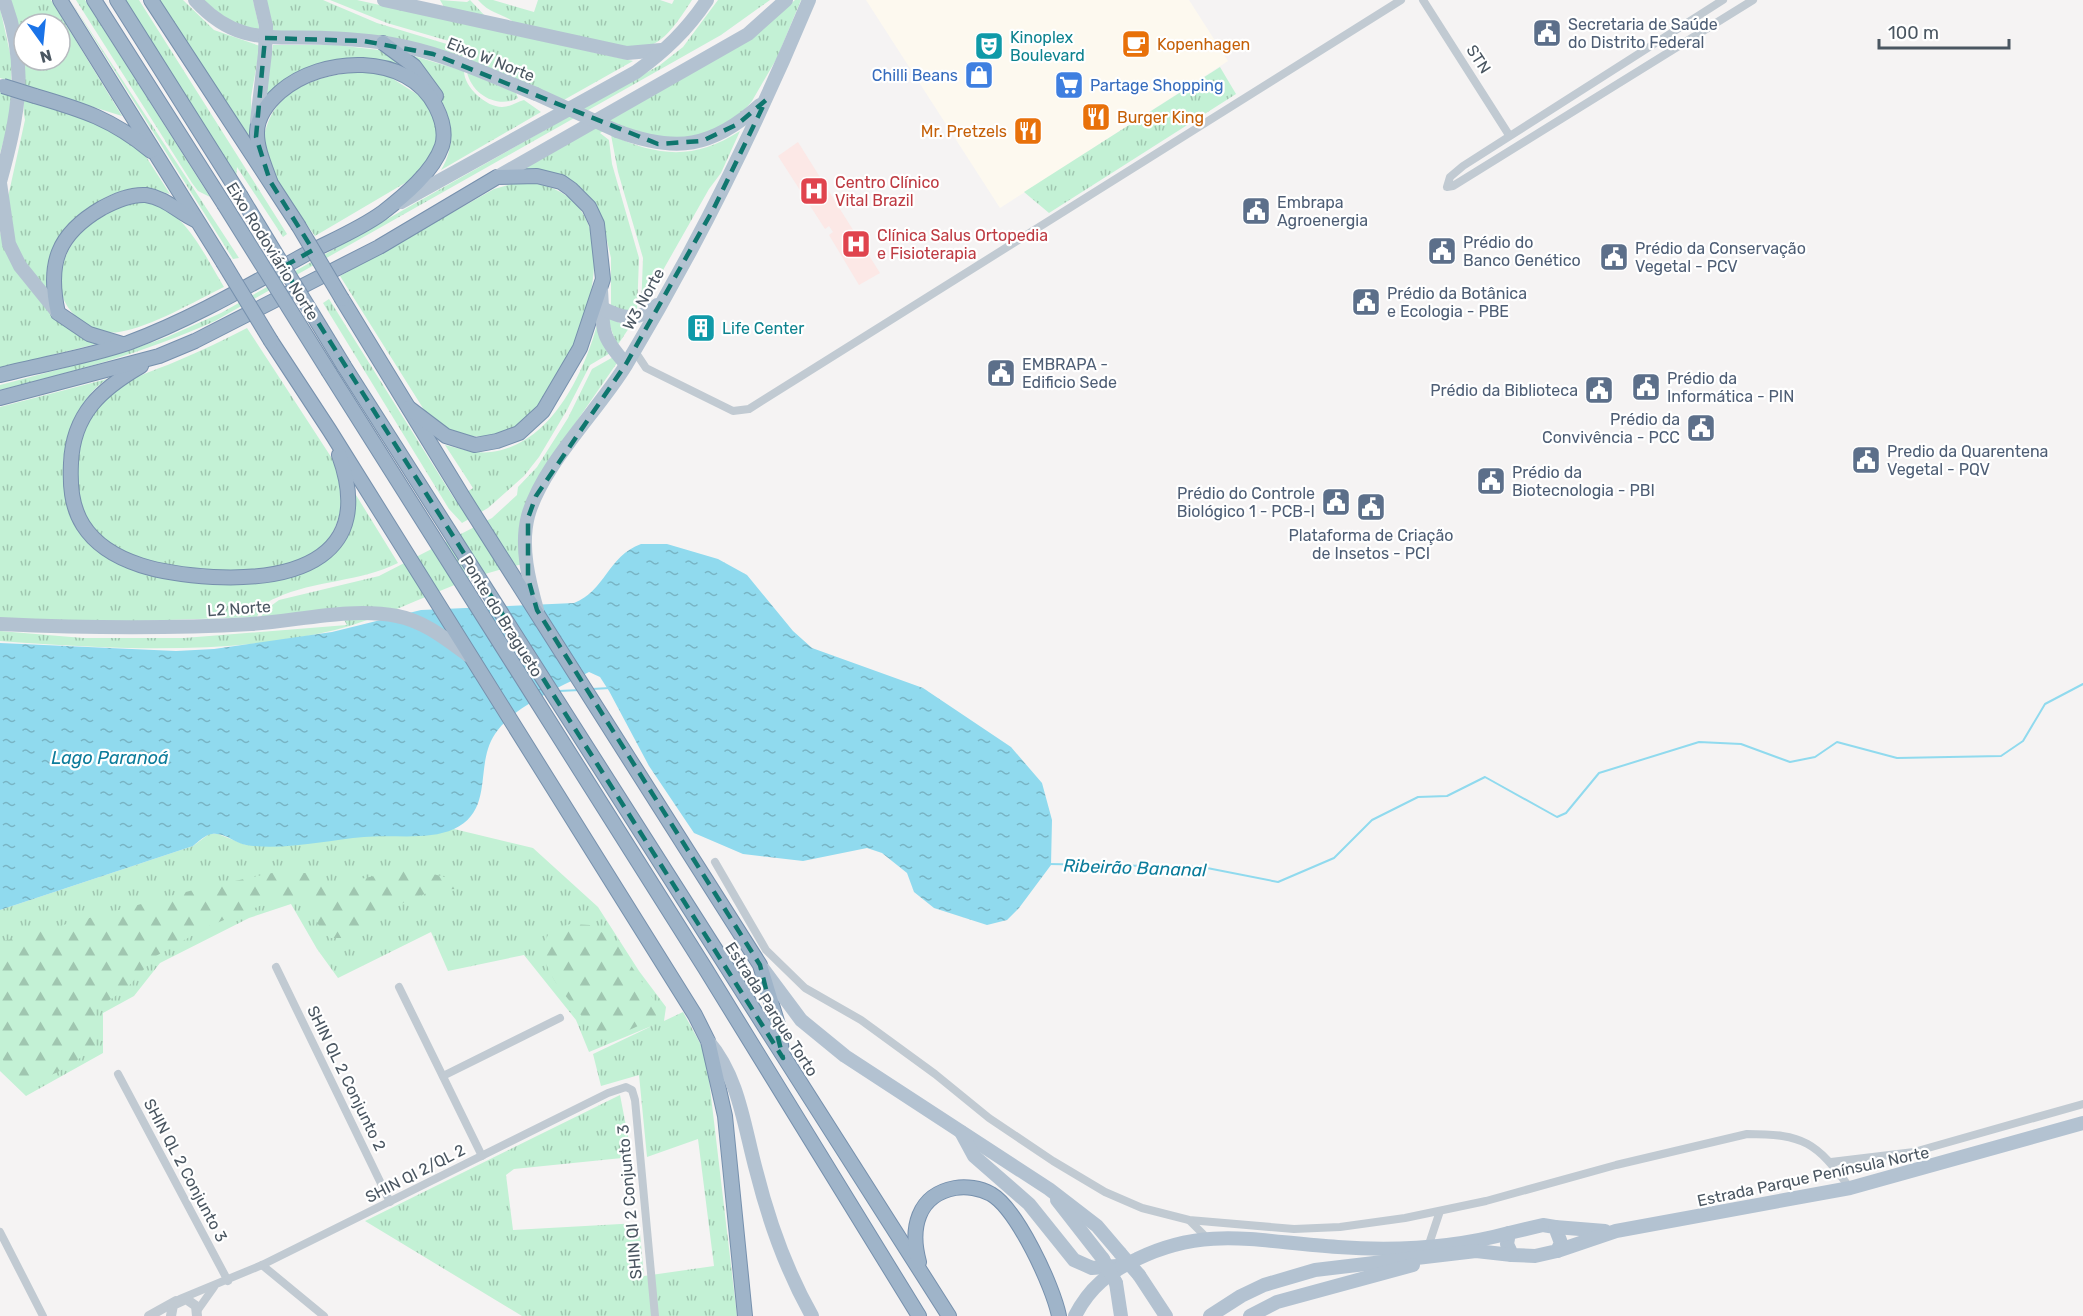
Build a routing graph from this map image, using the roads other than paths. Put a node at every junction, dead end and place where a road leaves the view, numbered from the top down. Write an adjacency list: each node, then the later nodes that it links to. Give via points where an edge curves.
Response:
1 (4, 0): 26 (main road, via 19,48 19,74 15,120)
2 (60, 0): 23 (highway)
3 (94, 0): 43 (highway, Eixo Rodoviário Norte, bridge)
4 (117, 0): 42 (highway, Eixo Rodoviário Norte, bridge)
5 (152, 0): 25 (highway)
6 (195, 0): 16 (main road, Eixo W Norte, via 208,15 228,28 252,36)
7 (260, 0): 21 (main road, bridge, via 266,26)
8 (384, 0): 17 (main road, Eixo W Norte, via 627,53 647,54)
9 (707, 0): 17 (main road)
10 (786, 0): 24 (main road, via 748,34)
11 (809, 0): 19 (main road, W3 Norte)
12 (1401, 0): 37 (street, via 749,409 733,411)
13 (1423, 0): 22 (street, STN)
14 (1724, 0): 22 (street)
15 (1753, 0): 22 (street, via 1579,110 1447,187 1455,172)
16 (383, 43): 19 (main road, Eixo W Norte, bridge, via 444,58 617,131 658,144 682,146 702,141 738,124); 20 (highway, via 423,77 438,100)
17 (669, 48): 27 (main road, via 636,72)
18 (1, 85): 23 (highway, bridge, via 115,124)
19 (766, 100): 30 (main road, W3 Norte, via 714,208)
20 (441, 116): 21 (highway, via 429,96 400,75 367,65 348,65 298,79 275,96); 27 (highway, via 443,137 437,157 427,172)
21 (257, 122): 25 (highway, via 256,137)
22 (1509, 135)
23 (163, 162): 28 (highway)
24 (497, 177): 29 (highway, via 537,176 561,182 578,195 597,224); 35 (highway, via 379,247 228,326)
25 (270, 181): 40 (highway, bridge)
26 (0, 182): 32 (main road, via 9,244 20,266)
27 (381, 213): 33 (highway, via 206,309)
28 (197, 221): 32 (highway, via 163,200 142,195 114,202 94,213 73,230 58,254 53,285); 41 (highway, bridge)
29 (601, 290): 31 (main road); 40 (highway, via 580,348 557,389 535,420 519,433 486,444 466,443 446,436)
30 (662, 300): 31 (main road, via 637,317 623,318); 34 (main road, W3 Norte)
31 (602, 308): 36 (main road, via 604,337)
32 (58, 313): 33 (highway, via 89,334)
33 (124, 344): 38 (highway)
34 (634, 350): 36 (main road, W3 Norte); 37 (street)
35 (159, 356): 39 (highway); 41 (highway, via 98,395 74,437 71,482 75,506 83,526 112,553 154,569 208,576 270,576 307,565 328,550 347,516 345,478)
36 (626, 364): 37 (street); 44 (main road, W3 Norte, via 548,474 528,518 528,578)
37 (646, 368)
38 (0, 375)
39 (0, 398)
40 (409, 408): 44 (highway)
41 (330, 430): 46 (highway)
42 (439, 513): 47 (highway, Ponte do Bragueto)
43 (422, 521): 48 (highway, Ponte do Bragueto)
44 (537, 610): 50 (highway)
45 (0, 624): 46 (main road, L2 Norte, via 145,628 350,615 398,616 436,632)
46 (468, 655): 54 (highway)
47 (569, 718): 55 (highway, Estrada Parque Torto)
48 (553, 728): 94 (highway, Estrada Parque Torto)
49 (715, 862): 70 (street, via 766,950 805,988 861,1020 989,1118 1053,1161 1105,1192 1142,1208)
50 (760, 965): 55 (highway, via 779,1028); 62 (main road, via 801,1020 824,1040)
51 (276, 967): 68 (street, SHIN QL 2 Conjunto 2)
52 (399, 987): 57 (street)
53 (560, 1018): 57 (street)
54 (708, 1041): 92 (highway, via 725,1116); 93 (main road, via 732,1084 778,1244)
55 (783, 1058): 82 (highway, Estrada Parque Torto)
56 (118, 1074): 83 (street, SHIN QL 2 Conjunto 3)
57 (443, 1076): 64 (street)
58 (628, 1088): 64 (street, SHIN QI 2/QL 2, via 608,1093); 91 (street, SHIN QI 2 Conjunto 3, via 635,1100)
59 (2083, 1104): 60 (street)
60 (2031, 1120): 63 (street); 65 (street, via 1914,1152)
61 (2083, 1123): 63 (main road, Estrada Parque Península Norte)
62 (960, 1131): 67 (main road); 80 (main road, via 974,1156 1029,1204 1074,1260 1092,1268)
63 (2036, 1136): 66 (main road, Estrada Parque Península Norte)
64 (482, 1156): 68 (street, SHIN QI 2/QL 2)
65 (1831, 1162): 66 (street); 69 (street, via 1800,1138 1747,1134)
66 (1850, 1188): 72 (main road, Estrada Parque Península Norte)
67 (1049, 1189): 80 (main road, via 1096,1226); 98 (main road, bridge, via 1103,1259 1116,1283)
68 (390, 1202): 81 (street, SHIN QI 2/QL 2)
69 (1440, 1212): 70 (street, via 1305,1229); 76 (street)
70 (1189, 1220): 75 (street)
71 (1555, 1227): 72 (main road, Estrada Parque Península Norte); 74 (main road, Estrada Parque Península Norte, via 1534,1226); 77 (main road, via 1562,1238)
72 (1616, 1231): 77 (main road, Estrada Parque Península Norte)
73 (0, 1232): 87 (street)
74 (1509, 1233): 76 (main road); 79 (main road, via 1507,1244)
75 (1206, 1237): 76 (main road, via 1339,1247); 80 (main road)
76 (1428, 1247)
77 (1557, 1251): 79 (main road, Estrada Parque Península Norte)
78 (1444, 1255): 79 (main road, via 1476,1251); 100 (main road, via 1288,1276 1241,1296); 101 (main road, via 1277,1302)
79 (1512, 1255)
80 (1122, 1259): 97 (main road, via 1091,1290); 99 (main road, bridge, via 1139,1275)
81 (262, 1266): 83 (street, SHIN QI 2/QL 2); 90 (street)
82 (923, 1276): 95 (highway, Estrada Parque Torto); 96 (highway, via 914,1241 922,1206 946,1190 976,1188 991,1194 1010,1213 1046,1278)
83 (228, 1281): 84 (street, SHIN QI 2/QL 2)
84 (214, 1286): 85 (street, SHIN QI 2/QL 2); 86 (street)
85 (178, 1300): 86 (street, via 192,1301); 88 (street, SHIN QI 2/QL 2); 89 (street)
86 (198, 1314)
87 (43, 1316)
88 (149, 1316)
89 (171, 1316)
90 (324, 1316)
91 (655, 1316)
92 (746, 1316)
93 (812, 1316)
94 (919, 1316)
95 (949, 1316)
96 (1059, 1316)
97 (1075, 1316)
98 (1121, 1316)
99 (1166, 1316)
100 (1210, 1316)
101 (1250, 1316)

